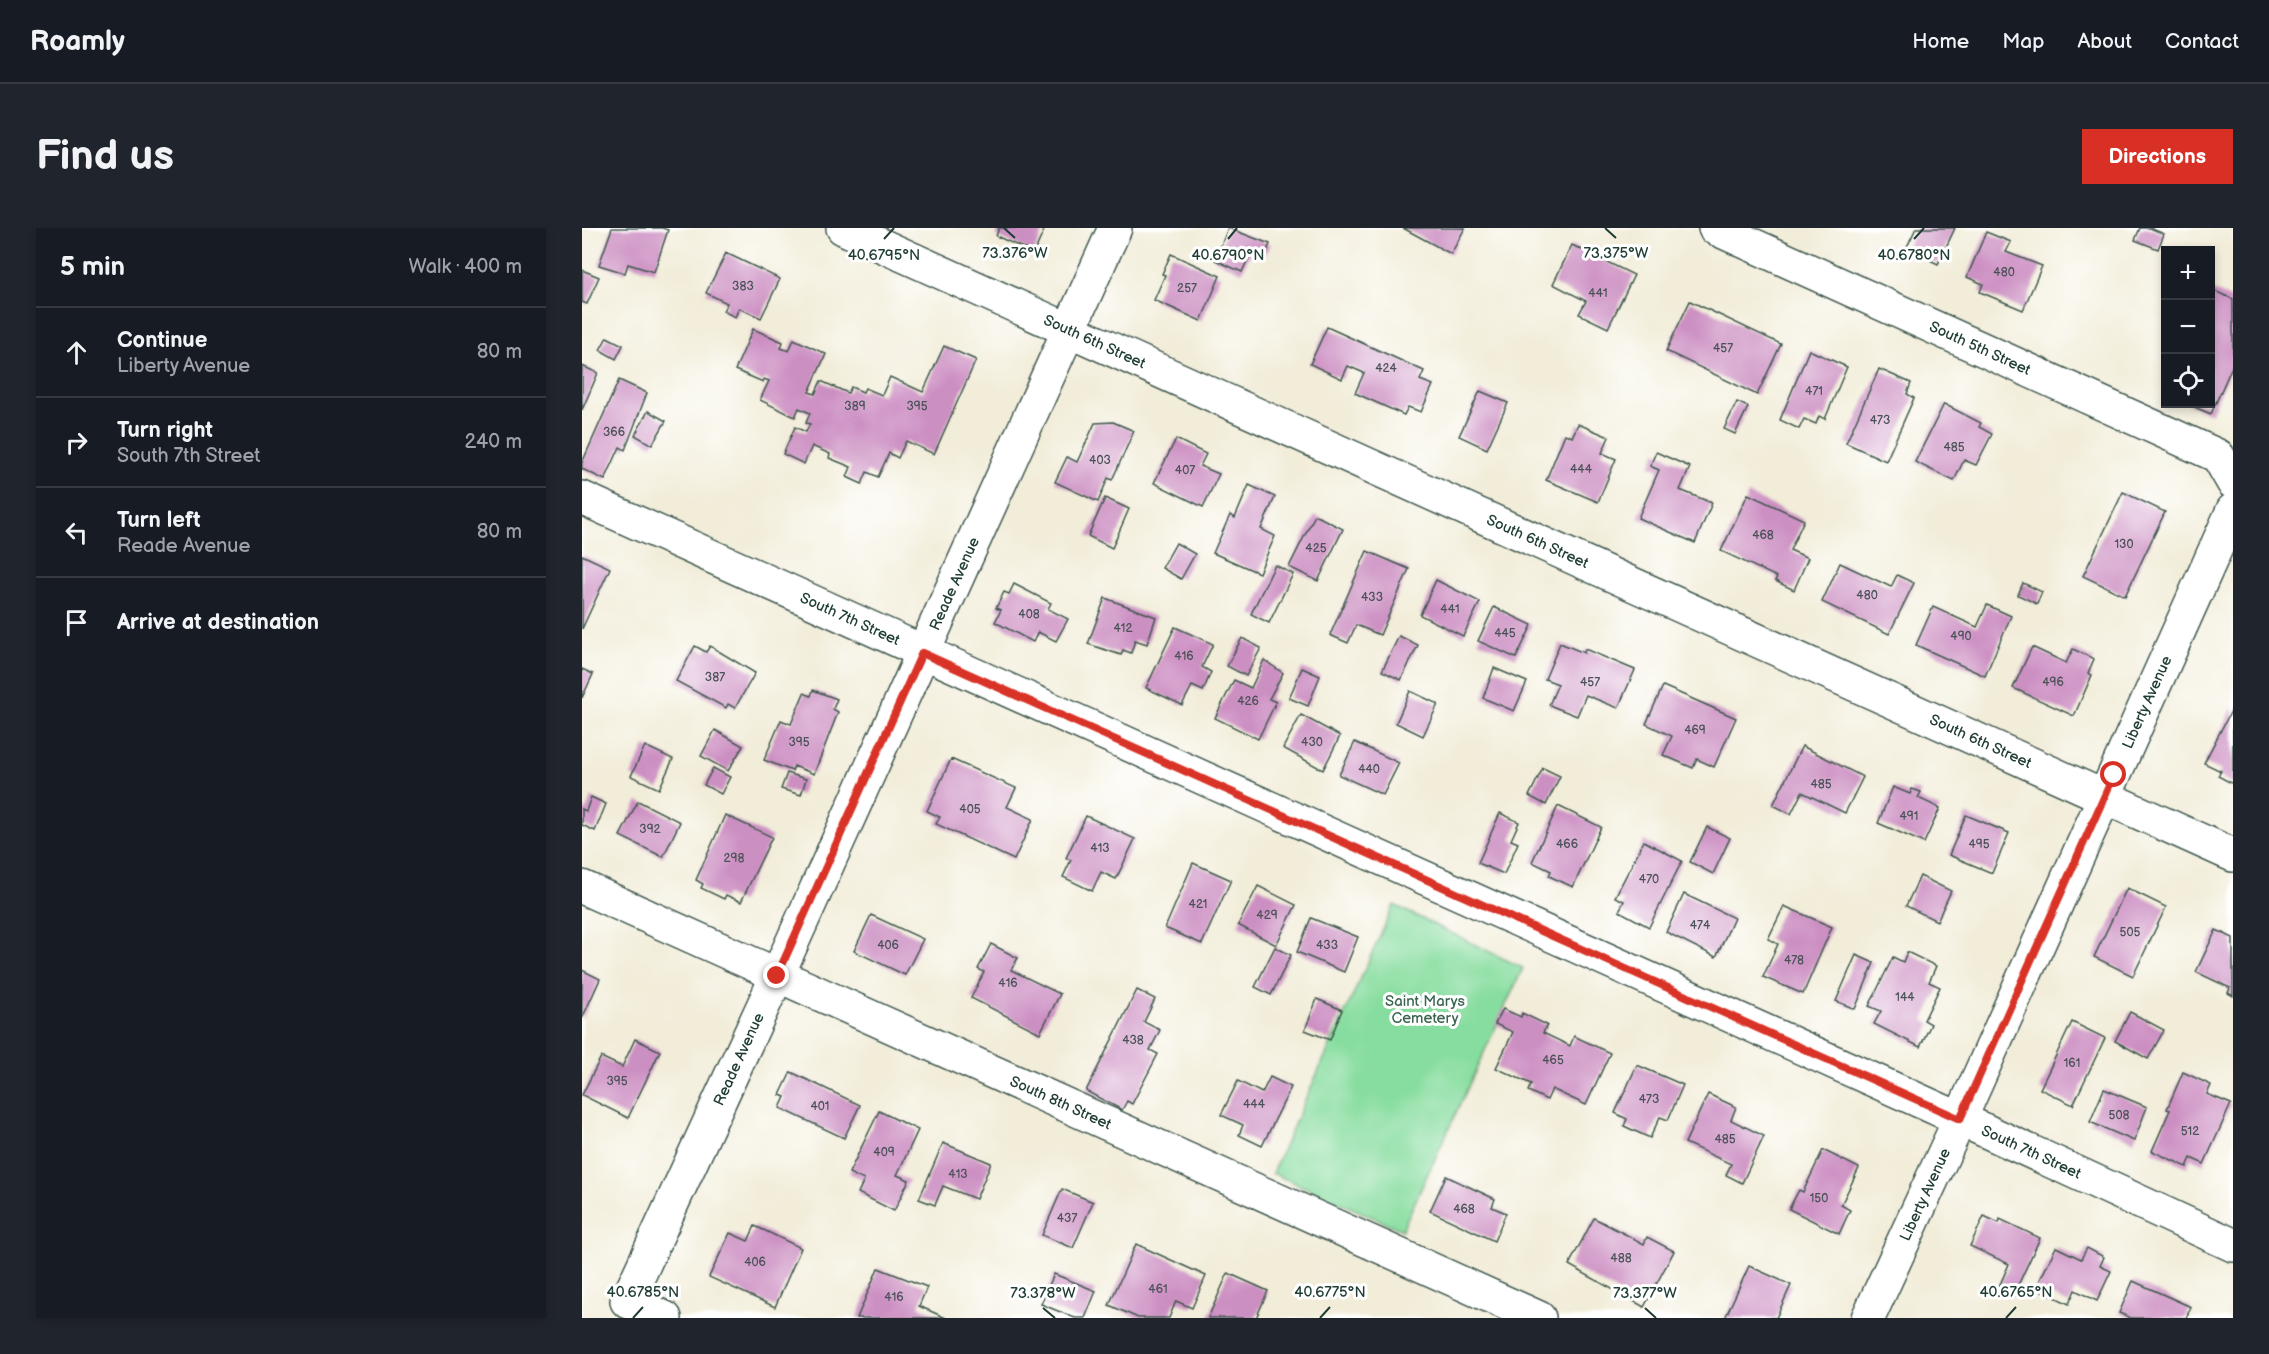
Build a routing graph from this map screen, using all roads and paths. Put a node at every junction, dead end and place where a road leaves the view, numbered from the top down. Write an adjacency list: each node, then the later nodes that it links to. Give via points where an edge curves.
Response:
1 (843, 228): 4 (street, South 6th Street)
2 (1115, 228): 4 (street, Reade Avenue)
3 (1715, 228): 5 (street, South 5th Street, via 2218,456)
4 (1069, 331): 8 (street, Reade Avenue); 9 (street, South 6th Street)
5 (2233, 482)
6 (582, 498): 8 (street, South 7th Street)
7 (2233, 510): 9 (street, Liberty Avenue)
8 (922, 653): 12 (street, Reade Avenue); 13 (street, South 7th Street)
9 (2104, 798): 10 (street, South 6th Street); 13 (street, Liberty Avenue)
10 (2233, 855)
11 (582, 887): 12 (street, South 8th Street)
12 (777, 976): 15 (street, Reade Avenue, via 627,1301); 16 (street, South 8th Street)
13 (1960, 1119): 14 (street, South 7th Street); 17 (street, Liberty Avenue)
14 (2233, 1245)
15 (664, 1318)
16 (1539, 1318)
17 (1868, 1318)

